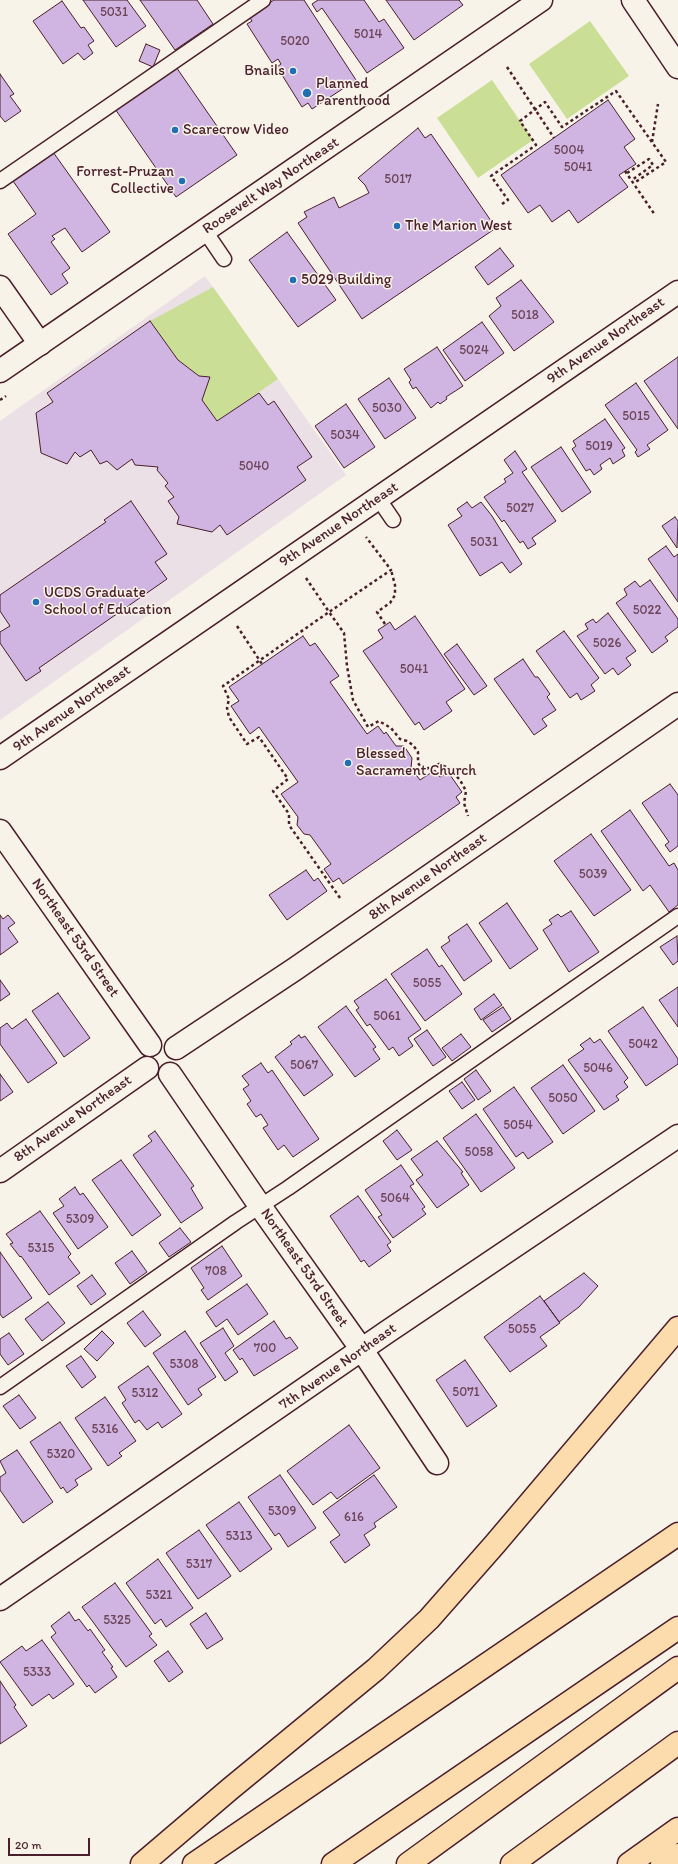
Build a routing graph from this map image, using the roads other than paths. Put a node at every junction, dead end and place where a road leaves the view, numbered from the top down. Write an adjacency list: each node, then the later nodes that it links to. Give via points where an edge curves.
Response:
1 (263, 0): 5 (lane)
2 (541, 0): 6 (street, Roosevelt Way Northeast)
3 (633, 0): 4 (street)
4 (678, 67)
5 (0, 181)
6 (205, 231): 7 (lane); 10 (street, Roosevelt Way Northeast)
7 (224, 260)
8 (0, 287): 10 (street)
9 (678, 292): 12 (street, 9th Avenue Northeast)
10 (40, 344): 11 (street, Roosevelt Way Northeast)
11 (0, 371)
12 (378, 498): 13 (lane); 15 (street, 9th Avenue Northeast)
13 (393, 520)
14 (678, 704): 19 (street, 8th Avenue Northeast)
15 (0, 758)
16 (0, 831): 18 (street, Northeast 53rd Street)
17 (678, 916): 24 (lane)
18 (150, 1045): 19 (street, via 166,1041); 20 (street, via 144,1057)
19 (176, 1048): 21 (street, via 179,1063)
20 (147, 1068): 21 (street, via 157,1076); 23 (street, 8th Avenue Northeast)
21 (170, 1074): 24 (street, Northeast 53rd Street)
22 (678, 1136): 26 (street, 7th Avenue Northeast)
23 (0, 1171)
24 (260, 1206): 26 (street, Northeast 53rd Street); 27 (lane)
25 (678, 1328): 36 (highway, via 425,1624 360,1683 230,1788)
26 (362, 1350): 28 (street, Northeast 53rd Street); 30 (street, 7th Avenue Northeast)
27 (0, 1387)
28 (437, 1464)
29 (678, 1534): 37 (highway)
30 (0, 1599)
31 (678, 1628): 38 (highway)
32 (678, 1668): 39 (highway)
33 (678, 1743): 40 (highway)
34 (678, 1829): 41 (highway)
35 (678, 1855): 42 (highway)
36 (142, 1864)
37 (194, 1864)
38 (333, 1864)
39 (408, 1864)
40 (512, 1864)
41 (630, 1864)
42 (662, 1864)

